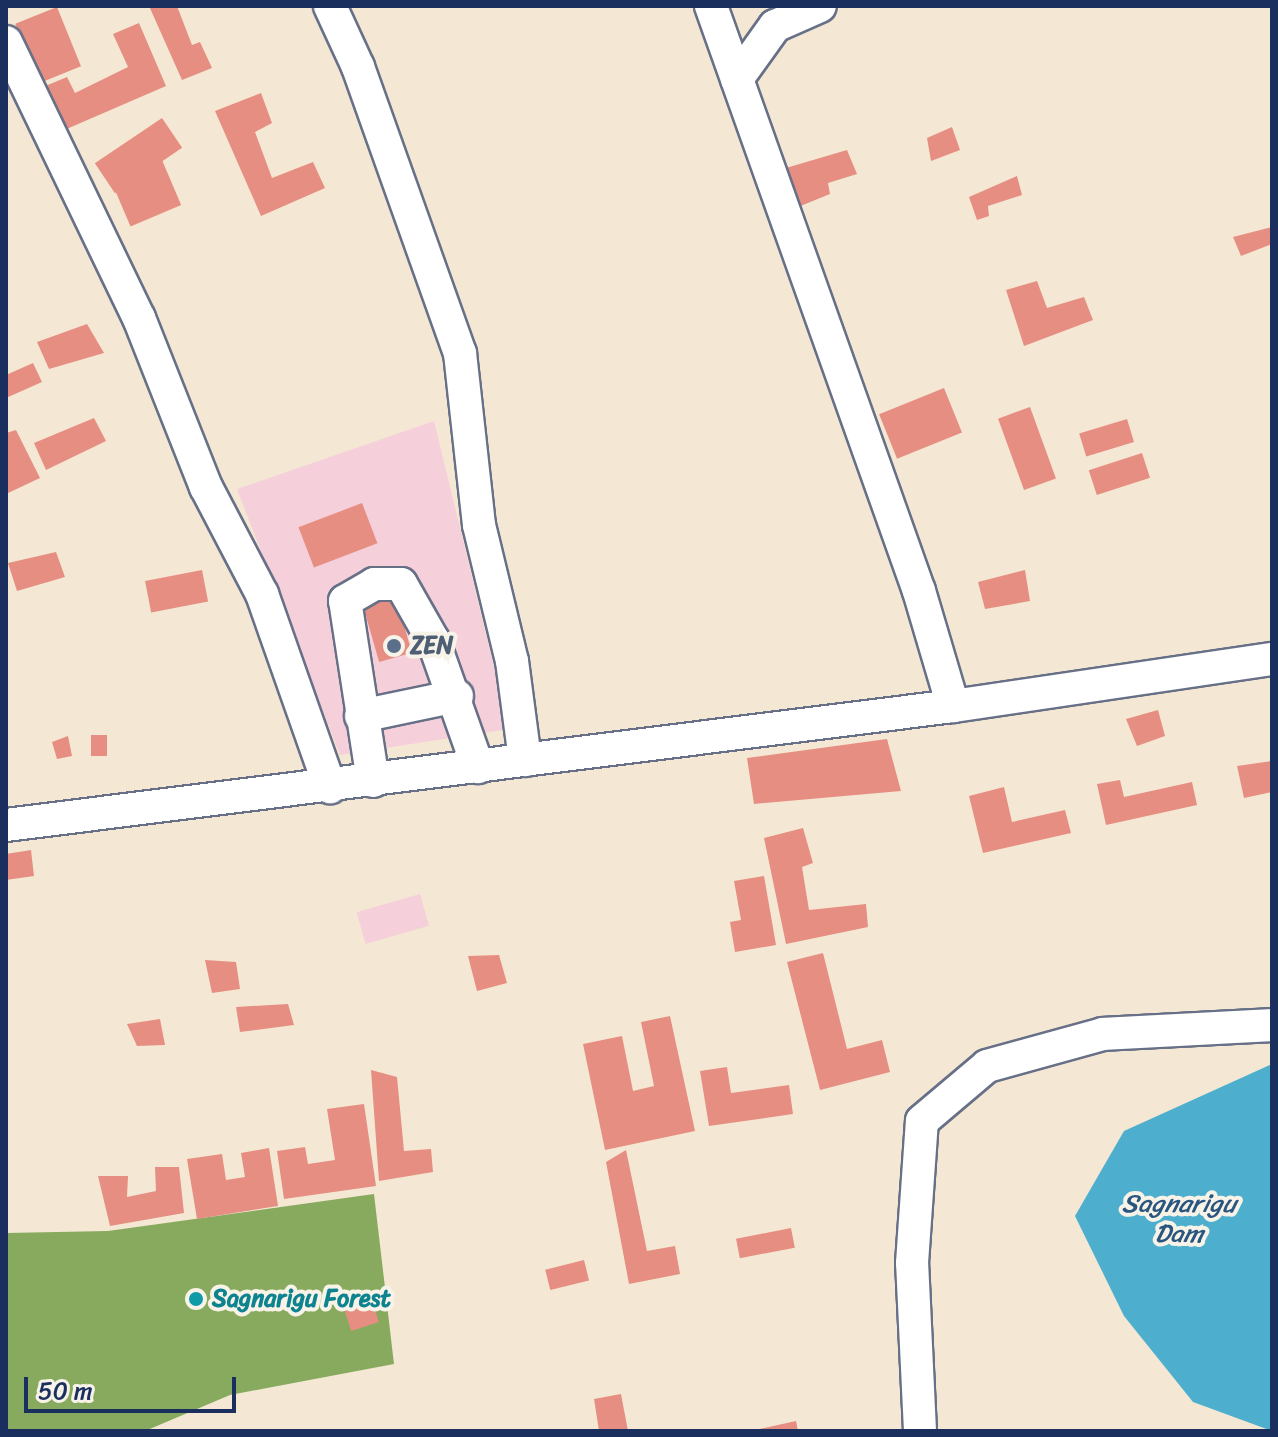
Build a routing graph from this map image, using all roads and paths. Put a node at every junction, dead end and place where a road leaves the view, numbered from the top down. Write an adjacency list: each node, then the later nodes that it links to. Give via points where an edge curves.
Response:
1 (330, 6): 10 (street, via 358,67 460,353 479,525 512,661)
2 (711, 6): 5 (street)
3 (820, 6): 5 (street, via 775,26)
4 (6, 42): 13 (street, via 139,318 206,487 262,594)
5 (737, 79): 8 (street, via 919,591)
6 (1272, 659): 8 (street)
7 (457, 696): 9 (street); 9 (street, via 401,584 374,584 345,601); 11 (street)
8 (953, 706): 10 (street)
9 (361, 716): 12 (street)
10 (525, 760): 11 (street)
11 (478, 767): 12 (street)
12 (373, 781): 13 (street)
13 (330, 787): 14 (street)
14 (6, 825)
15 (1272, 1025): 16 (street, via 1103,1034 987,1066 922,1121 912,1263)
16 (920, 1431)

